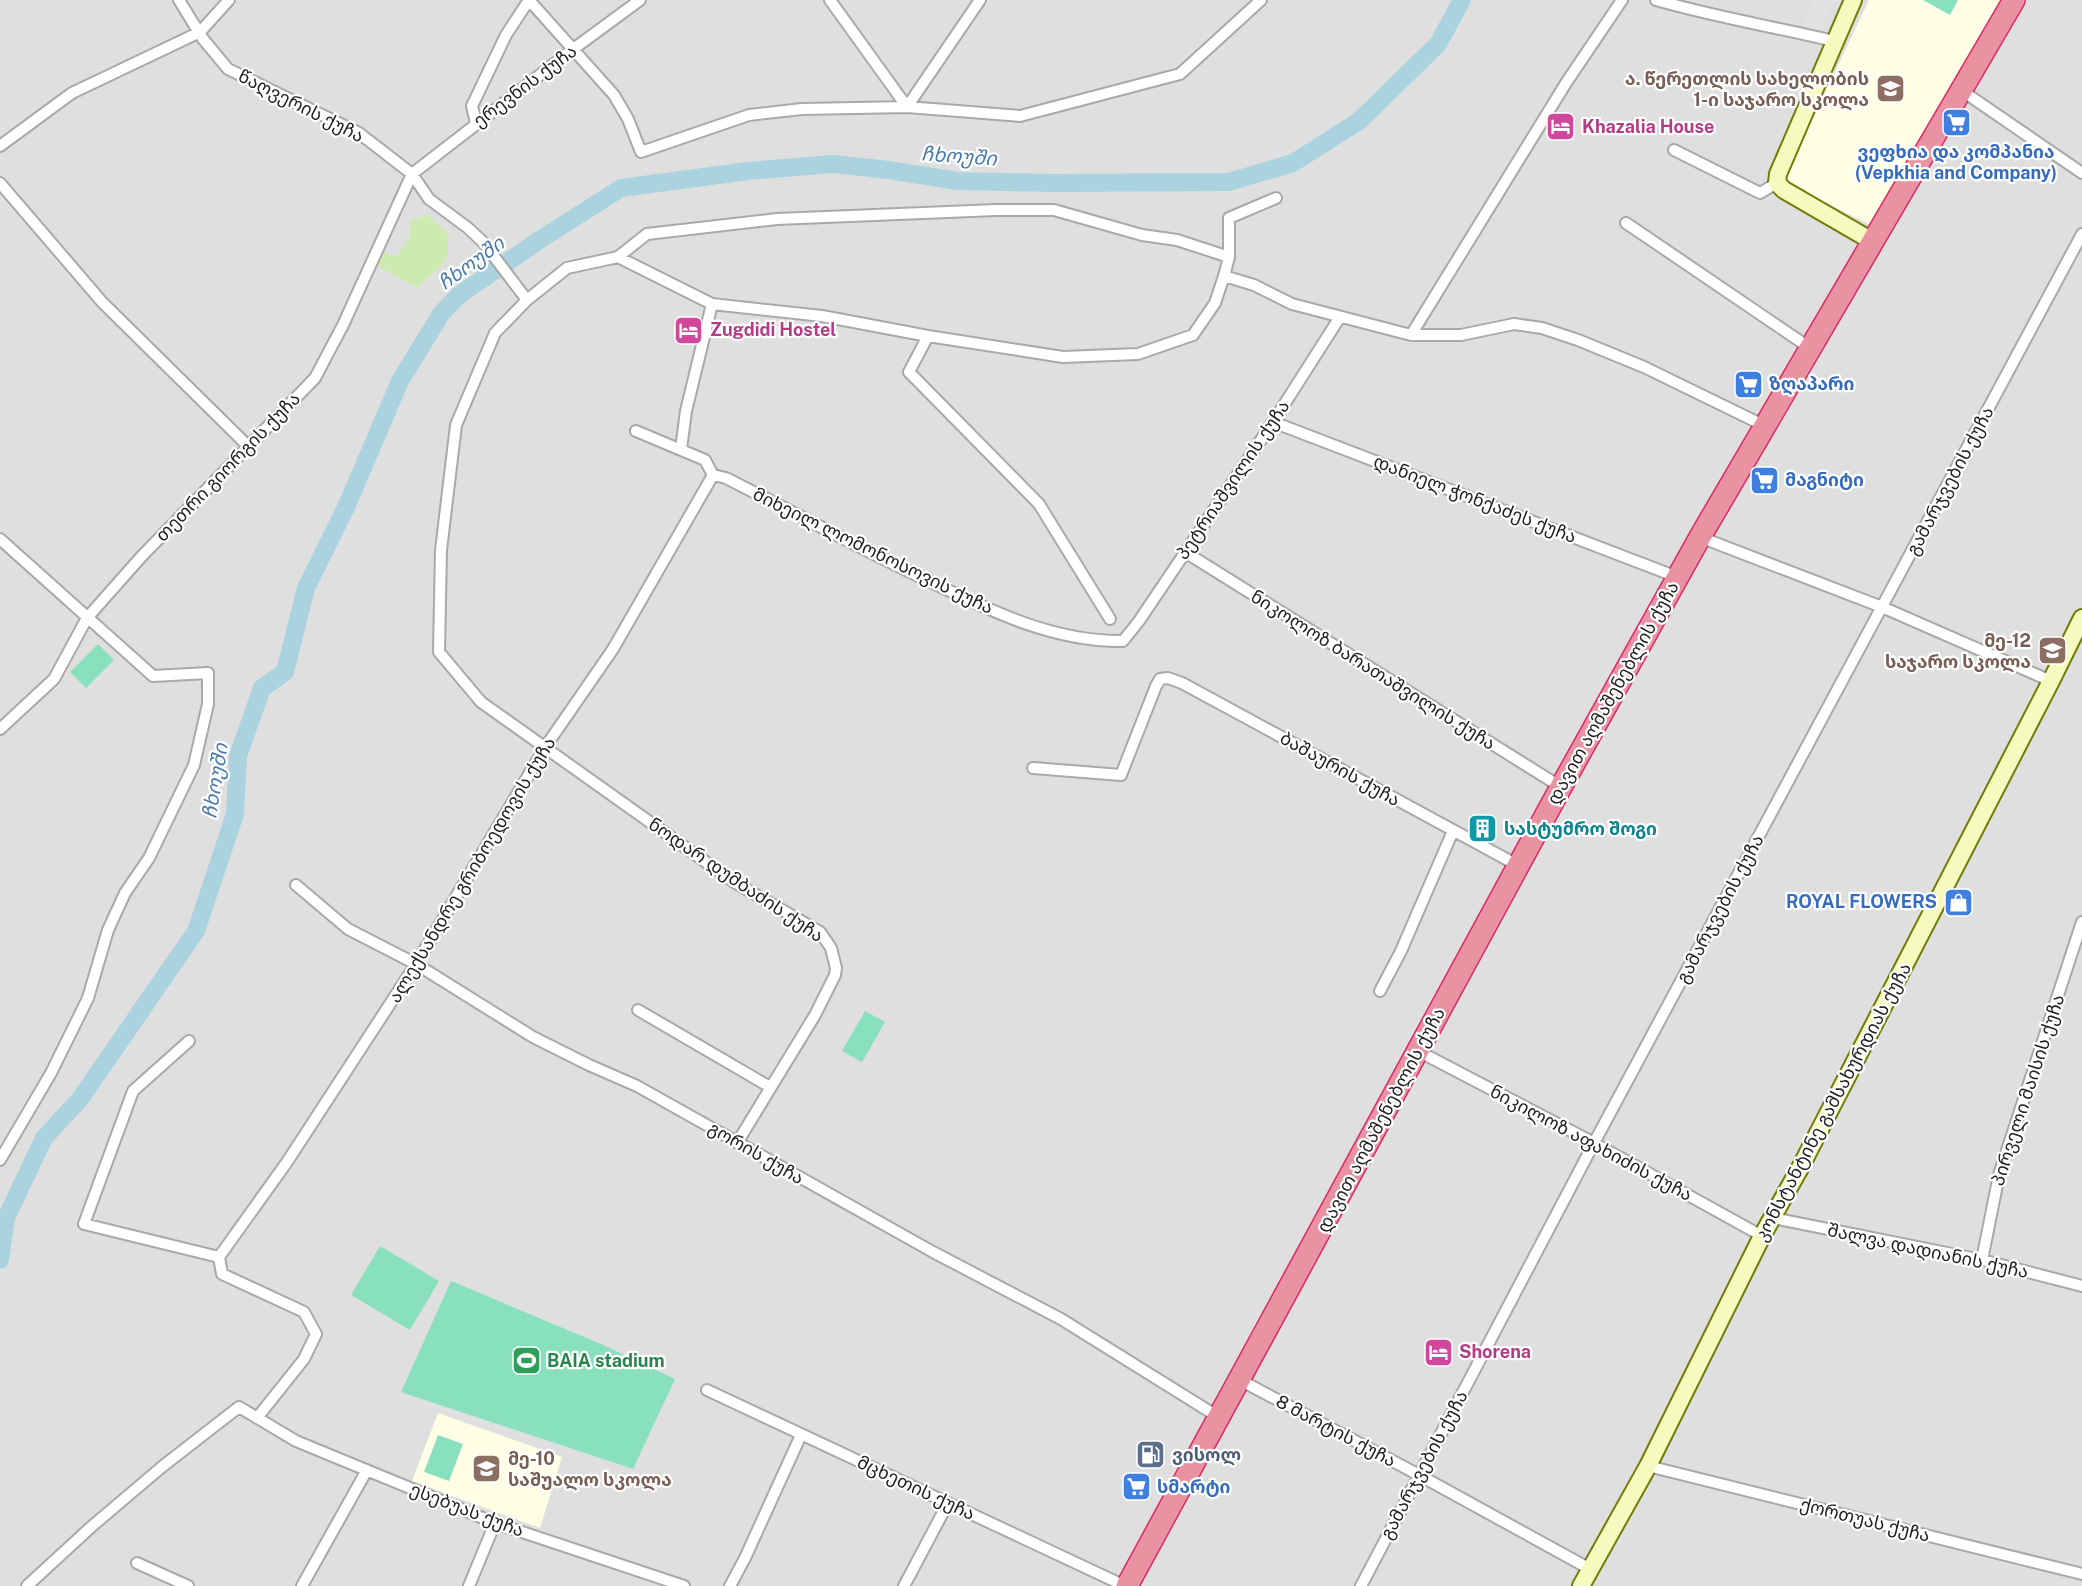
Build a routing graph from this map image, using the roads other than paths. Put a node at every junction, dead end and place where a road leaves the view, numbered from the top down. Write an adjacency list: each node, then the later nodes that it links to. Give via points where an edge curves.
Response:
1 (179, 0): 12 (street, წაღვერის ქუჩა)
2 (229, 0): 12 (street)
3 (529, 0): 14 (street); 17 (street, via 506,35 472,106)
4 (640, 0): 14 (street, ერევნის ქუჩა)
5 (830, 0): 16 (street)
6 (980, 0): 16 (street)
7 (1261, 0): 16 (street, via 1180,74 1020,116)
8 (1622, 0): 34 (street, via 1566,83)
9 (1656, 0): 13 (street)
10 (1853, 0): 13 (main road)
11 (2014, 0): 15 (highway, დავით აღმაშენებლის ქუჩა)
12 (200, 32): 18 (street, via 72,93); 21 (street, წაღვერის ქუჩა, via 228,69 358,133)
13 (1834, 41): 23 (main road)
14 (572, 50): 16 (street, via 614,95 641,152 749,115 802,109); 17 (street, ერევნის ქუჩა)
15 (1961, 90): 20 (street); 27 (highway, დავით აღმაშენებლის ქუჩა)
16 (907, 107)
17 (476, 123): 21 (street, ერევნის ქუჩა)
18 (0, 146)
19 (1674, 150): 23 (street, via 1760,193)
20 (2082, 172)
21 (412, 174): 31 (street, წაღვერის ქუჩა, via 429,199 483,242); 40 (street, თეთრი გიორგის ქუჩა, via 315,378)
22 (0, 183): 40 (street, via 102,302)
23 (1777, 183): 27 (main road)
24 (1276, 198): 28 (street, via 1229,218)
25 (1626, 223): 36 (street)
26 (2082, 234): 47 (street, გამარჯვების ქუჩა)
27 (1872, 241): 36 (highway, დავით აღმაშენებლის ქუჩა)
28 (1229, 257): 29 (street, via 1178,240 1142,235 1054,210 996,210 777,219 647,234); 30 (street)
29 (618, 258): 31 (street, ნოდარ დუმბაძის ქუჩა, via 567,268); 32 (street)
30 (1224, 276): 33 (street, via 1254,285 1292,304); 35 (street, via 1215,303 1194,335 1138,354 1063,357)
31 (527, 300): 54 (street, ნოდარ დუმბაძის ქუჩა, via 495,333 456,425 441,550 439,652 481,702)
32 (712, 304): 35 (street, via 822,316); 41 (street, via 686,411)
33 (1340, 317): 34 (street); 37 (street, პეტრიაშვილის ქუჩა)
34 (1411, 335): 38 (street, via 1461,335 1514,324 1542,328 1644,367)
35 (928, 336): 50 (street, via 909,372 1039,504)
36 (1810, 348): 38 (highway, დავით აღმაშენებლის ქუჩა)
37 (1274, 422): 45 (street, პეტრიაშვილის ქუჩა); 46 (street, დანიელ ჭონქაძეს ქუჩა)
38 (1765, 426): 43 (highway, დავით აღმაშენებლის ქუჩა)
39 (636, 431): 41 (street, მიხეილ ლომონოსოვის ქუჩა)
40 (249, 447): 48 (street, თეთრი გიორგის ქუჩა)
41 (681, 449): 42 (street, მიხეილ ლომონოსოვის ქუჩა, via 705,460)
42 (713, 475): 51 (street, მიხეილ ლომონოსოვის ქუჩა, via 726,478 979,605 1054,633 1095,641); 54 (street, ალექსანდრე გრიბოედოვის ქუჩა, via 613,649)
43 (1700, 537): 46 (highway, დავით აღმაშენებლის ქუჩა); 47 (street)
44 (0, 539): 48 (street)
45 (1185, 552): 51 (street, პეტრიაშვილის ქუჩა); 56 (street, ნიკოლოზ ბარათაშვილის ქუჩა)
46 (1677, 577): 56 (highway, დავით აღმაშენებლის ქუჩა)
47 (1882, 607): 52 (street); 68 (street, გამარჯვების ქუჩა)
48 (87, 618): 53 (street, თეთრი გიორგის ქუჩა, via 54,680); 69 (street, via 153,676 208,673 208,704 195,765 148,858 125,893 108,930 88,998 51,1073)
49 (2082, 618): 52 (main road, კონსტანტინე გამსახურდიას ქუჩა)
50 (1110, 619)
51 (1122, 641)
52 (2051, 681): 70 (main road, კონსტანტინე გამსახურდიას ქუჩა)
53 (0, 729)
54 (546, 746): 61 (street, ალექსანდრე გრიბოედოვის ქუჩა); 66 (street, ნოდარ დუმბაძის ქუჩა, via 734,882 820,932 827,940 835,961 835,975)
55 (1033, 768): 57 (street, ბაშაურის ქუჩა, via 1121,775 1160,679 1168,678)
56 (1561, 787): 58 (highway, დავით აღმაშენებლის ქუჩა)
57 (1453, 831): 58 (street, ბაშაურის ქუჩა); 62 (street)
58 (1519, 866): 65 (highway, დავით აღმაშენებლის ქუჩა)
59 (296, 885): 61 (street, გორის ქუჩა, via 348,929)
60 (2082, 922): 73 (street, პირველი მაისის ქუჩა, via 1999,1175)
61 (416, 964): 67 (street, გორის ქუჩა, via 532,1037 638,1086); 72 (street, ალექსანდრე გრიბოედოვის ქუჩა)
62 (1380, 991)
63 (638, 1010): 66 (street)
64 (189, 1041): 72 (street, via 133,1091 84,1224)
65 (1418, 1051): 68 (street, ნიკილოზ აფახიძის ქუჩა); 75 (highway, დავით აღმაშენებლის ქუჩა)
66 (770, 1087): 67 (street, ნოდარ დუმბაძის ქუჩა)
67 (737, 1143): 78 (street, გორის ქუჩა, via 1061,1319)
68 (1594, 1143): 71 (street, ნიკილოზ აფახიძის ქუჩა); 82 (street, გამარჯვების ქუჩა)
69 (0, 1160)
70 (1773, 1218): 71 (main road, კონსტანტინე გამსახურდიას ქუჩა); 73 (street, შალვა დადიანის ქუჩა)
71 (1762, 1236): 80 (main road, კონსტანტინე გამსახურდიას ქუჩა)
72 (219, 1257): 77 (street, via 222,1274 304,1312 316,1334 304,1359)
73 (1982, 1260): 74 (street, შალვა დადიანის ქუჩა)
74 (2082, 1286)
75 (1240, 1380): 78 (highway, დავით აღმაშენებლის ქუჩა); 82 (street, 8 მარტის ქუჩა)
76 (707, 1390): 79 (street, მცხეთის ქუჩა)
77 (257, 1418): 81 (street, ესებუას ქუჩა, via 296,1441); 88 (street, ესებუას ქუჩა, via 240,1407 163,1466)
78 (1220, 1418): 95 (highway, დავით აღმაშენებლის ქუჩა)
79 (801, 1435): 83 (street, მცხეთის ქუჩა); 93 (street)
80 (1648, 1466): 86 (main road, კონსტანტინე გამსახურდიას ქუჩა); 87 (street, ქორთუას ქუჩა)
81 (367, 1470): 84 (street, ესებუას ქუჩა); 90 (street)
82 (1419, 1475): 86 (street, 8 მარტის ქუჩა); 96 (street, გამარჯვების ქუჩა)
83 (948, 1503): 94 (street); 95 (street, მცხეთის ქუჩა)
84 (495, 1523): 91 (street); 92 (street, ესებუას ქუჩა)
85 (137, 1563): 89 (street)
86 (1590, 1569): 97 (main road, კონსტანტინე გამსახურდიას ქუჩა)
87 (2082, 1574)
88 (27, 1586)
89 (188, 1586)
90 (302, 1586)
91 (469, 1586)
92 (684, 1586)
93 (730, 1586)
94 (904, 1586)
95 (1126, 1586)
96 (1361, 1586)
97 (1581, 1586)

